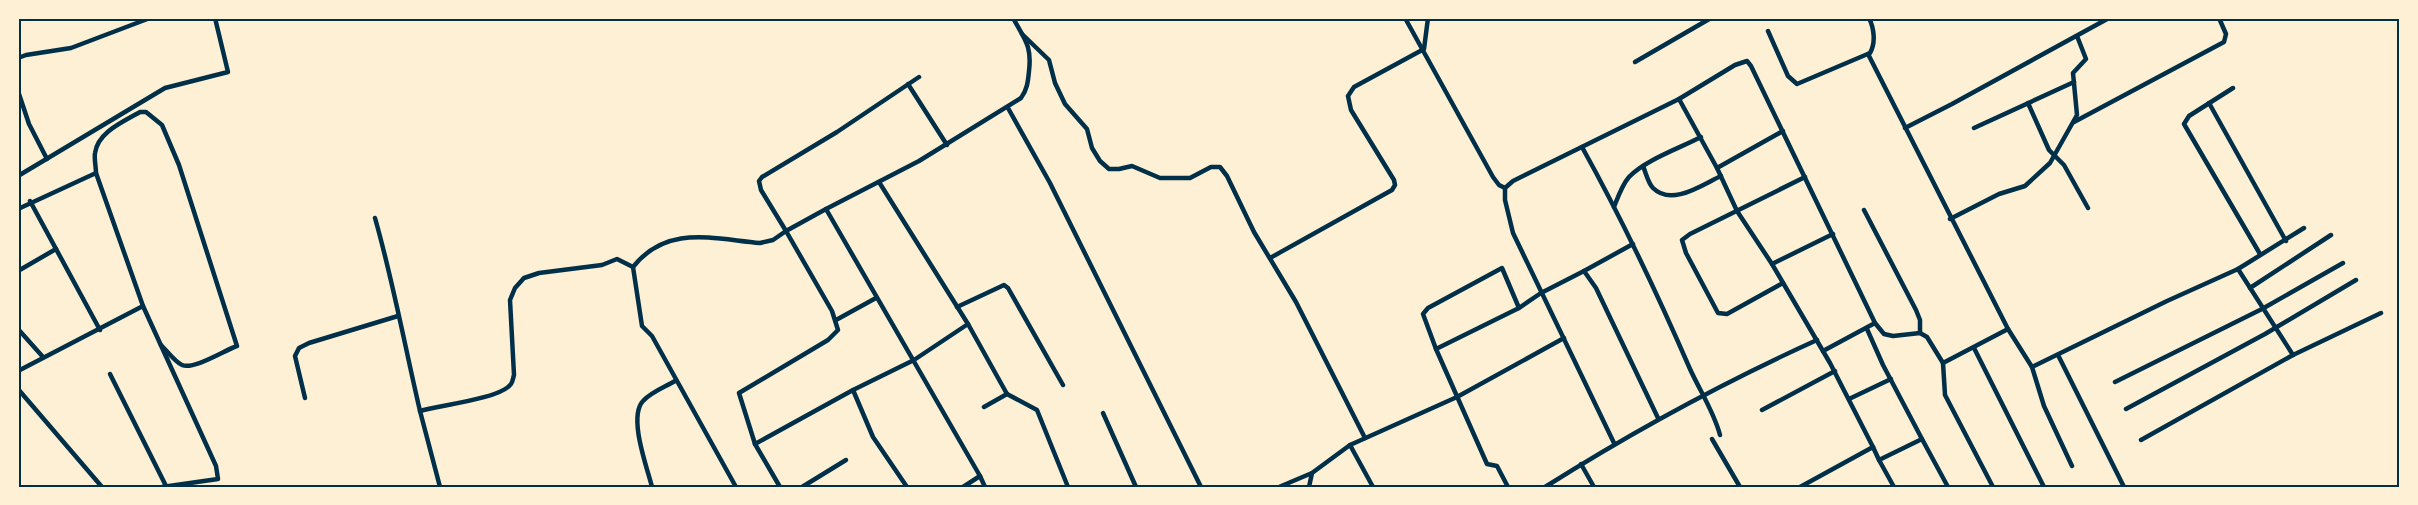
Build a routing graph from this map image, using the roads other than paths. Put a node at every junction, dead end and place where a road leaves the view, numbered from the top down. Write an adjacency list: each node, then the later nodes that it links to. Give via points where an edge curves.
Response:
1 (150, 18): 15 (street, via 71,48)
2 (215, 18): 34 (street, via 228,72 165,88)
3 (1013, 18): 11 (street)
4 (1405, 18): 13 (street)
5 (1428, 18): 13 (street)
6 (1711, 18): 16 (street)
7 (1869, 18): 14 (street, via 1874,37 1873,49)
8 (2109, 18): 12 (street)
9 (2219, 18): 26 (street, via 2226,34 2224,42)
10 (1768, 31): 14 (street, via 1788,76 1797,84)
11 (1022, 34): 25 (street, via 1031,53 1029,80 1023,95); 60 (street, via 1049,60 1065,104 1087,129 1092,148 1108,169 1132,166 1160,178 1191,178 1211,167 1220,167)
12 (2077, 36): 18 (street, via 2086,59 2075,69); 27 (street)
13 (1424, 49): 42 (street, via 1493,177); 60 (street, via 1348,92 1351,110 1394,180 1392,190)
14 (1868, 54): 27 (street)
15 (18, 58)
16 (1635, 62)
17 (919, 77): 19 (street)
18 (2074, 82): 23 (street); 26 (street)
19 (908, 84): 31 (street); 53 (street, via 759,180)
20 (2233, 88): 24 (street)
21 (18, 91): 34 (street)
22 (1679, 99): 29 (street, via 1736,64 1747,62); 30 (street); 32 (street)
23 (2028, 103): 28 (street); 33 (street)
24 (2209, 103): 56 (street); 59 (street, via 2184,124)
25 (1008, 108): 31 (street); 146 (street, via 1050,183)
26 (2074, 122): 33 (street)
27 (1905, 128): 51 (street)
28 (1974, 128)
29 (1783, 131): 36 (street); 40 (street)
30 (1701, 137): 35 (street); 36 (street)
31 (947, 145): 41 (street)
32 (1582, 147): 42 (street); 44 (street)
33 (2055, 157): 45 (street, via 2064,165); 51 (street, via 2025,186 1999,194)
34 (47, 159): 38 (street)
35 (1643, 166): 39 (street, via 1653,188 1674,196); 44 (street, via 1628,179)
36 (1717, 168): 39 (street)
37 (96, 173): 43 (street); 72 (street); 89 (street, via 95,154 107,132 140,112 146,112 162,125 179,165 237,346 204,362 184,366)
38 (18, 176)
39 (1721, 176): 49 (street)
40 (1805, 177): 49 (street); 54 (street)
41 (879, 182): 47 (street); 73 (street)
42 (1505, 188): 70 (street, via 1513,233)
43 (30, 201): 46 (street); 58 (street)
44 (1614, 207): 57 (street)
45 (2088, 208)
46 (18, 209)
47 (826, 209): 53 (street); 71 (street)
48 (1864, 210): 86 (street, via 1916,310)
49 (1737, 211): 62 (street); 68 (street, via 1682,240 1715,310 1727,314)
50 (375, 218): 77 (street)
51 (1950, 219): 84 (street)
52 (2304, 228): 56 (street)
53 (786, 231): 63 (street, via 760,243 674,238 651,248); 78 (street)
54 (1833, 234): 62 (street); 79 (street)
55 (2331, 236): 69 (street)
56 (2286, 241): 59 (street)
57 (1633, 244): 66 (street); 110 (street)
58 (56, 249): 65 (street); 85 (street)
59 (2260, 255): 64 (street)
60 (1270, 258): 120 (street)
61 (2343, 263): 75 (street)
62 (1772, 264): 68 (street)
63 (633, 267): 103 (street, via 642,326 652,336); 116 (street, via 617,260 524,278 510,300 514,367 511,384 477,399)
64 (2238, 269): 69 (street); 93 (street)
65 (18, 271)
66 (1584, 271): 70 (street); 118 (street, via 1596,288)
67 (2356, 280): 81 (street)
68 (1783, 283): 88 (street)
69 (2250, 288): 75 (street)
70 (1541, 293): 74 (street); 87 (street)
71 (876, 298): 78 (street); 96 (street)
72 (143, 306): 85 (street); 89 (street)
73 (957, 307): 80 (street); 105 (street, via 1004,285 1034,329)
74 (1519, 308): 91 (street); 91 (street, via 1502,268 1428,308 1424,314)
75 (2262, 309): 81 (street); 104 (street)
76 (2381, 314): 94 (street)
77 (398, 316): 111 (street, via 299,348 295,356); 116 (street)
78 (836, 320): 125 (street, via 838,330 828,340 739,393)
79 (1875, 323): 83 (street); 86 (street, via 1884,334)
80 (968, 324): 96 (street); 108 (street)
81 (2276, 327): 94 (street); 114 (street)
82 (18, 329): 95 (street)
83 (1867, 329): 92 (street); 102 (street)
84 (2008, 329): 90 (street); 98 (street)
85 (100, 330): 95 (street)
86 (1920, 333): 97 (street, via 1928,337)
87 (1564, 338): 109 (street); 124 (street)
88 (1817, 340): 92 (street); 110 (street, via 1739,375)
89 (159, 342): 135 (street, via 216,466 218,479)
90 (1974, 348): 97 (street); 158 (street)
91 (1436, 349): 109 (street)
92 (1823, 351): 100 (street)
93 (2058, 355): 98 (street); 159 (street)
94 (2292, 355): 123 (street)
95 (43, 357): 99 (street)
96 (914, 360): 107 (street); 133 (street)
97 (1943, 363): 157 (street, via 1944,395)
98 (2032, 367): 131 (street, via 2044,406)
99 (18, 371)
100 (1834, 371): 112 (street); 115 (street)
101 (110, 374): 135 (street)
102 (1891, 379): 112 (street); 122 (street)
103 (675, 381): 137 (street, via 638,408 638,428); 138 (street)
104 (2115, 382)
105 (1064, 385)
106 (18, 388): 134 (street)
107 (853, 390): 125 (street); 141 (street, via 873,437)
108 (1007, 394): 113 (street); 144 (street, via 1037,410)
109 (1457, 397): 120 (street); 150 (street, via 1486,464 1497,466)
110 (1702, 397): 118 (street); 119 (street)
111 (305, 398)
112 (1849, 399): 127 (street)
113 (984, 407)
114 (2126, 409)
115 (1762, 410)
116 (420, 411): 136 (street)
117 (1103, 413): 145 (street)
118 (1658, 418): 124 (street)
119 (1720, 435)
120 (1365, 438): 126 (street)
121 (1712, 439): 153 (street)
122 (1922, 439): 128 (street); 156 (street)
123 (2141, 440)
124 (1614, 443): 130 (street)
125 (755, 444): 139 (street)
126 (1350, 446): 132 (street); 149 (street)
127 (1873, 447): 128 (street); 154 (street)
128 (1879, 459): 155 (street)
129 (846, 460): 140 (street)
130 (1581, 464): 151 (street); 152 (street)
131 (2072, 466)
132 (1312, 473): 147 (street); 148 (street)
133 (980, 476): 142 (street); 143 (street)
134 (102, 487)
135 (164, 487)
136 (440, 487)
137 (652, 487)
138 (736, 487)
139 (780, 487)
140 (802, 487)
141 (906, 487)
142 (963, 487)
143 (985, 487)
144 (1068, 487)
145 (1136, 487)
146 (1201, 487)
147 (1279, 487)
148 (1309, 487)
149 (1373, 487)
150 (1508, 487)
151 (1545, 487)
152 (1594, 487)
153 (1740, 487)
154 (1800, 487)
155 (1894, 487)
156 (1947, 487)
157 (1993, 487)
158 (2044, 487)
159 (2124, 487)

